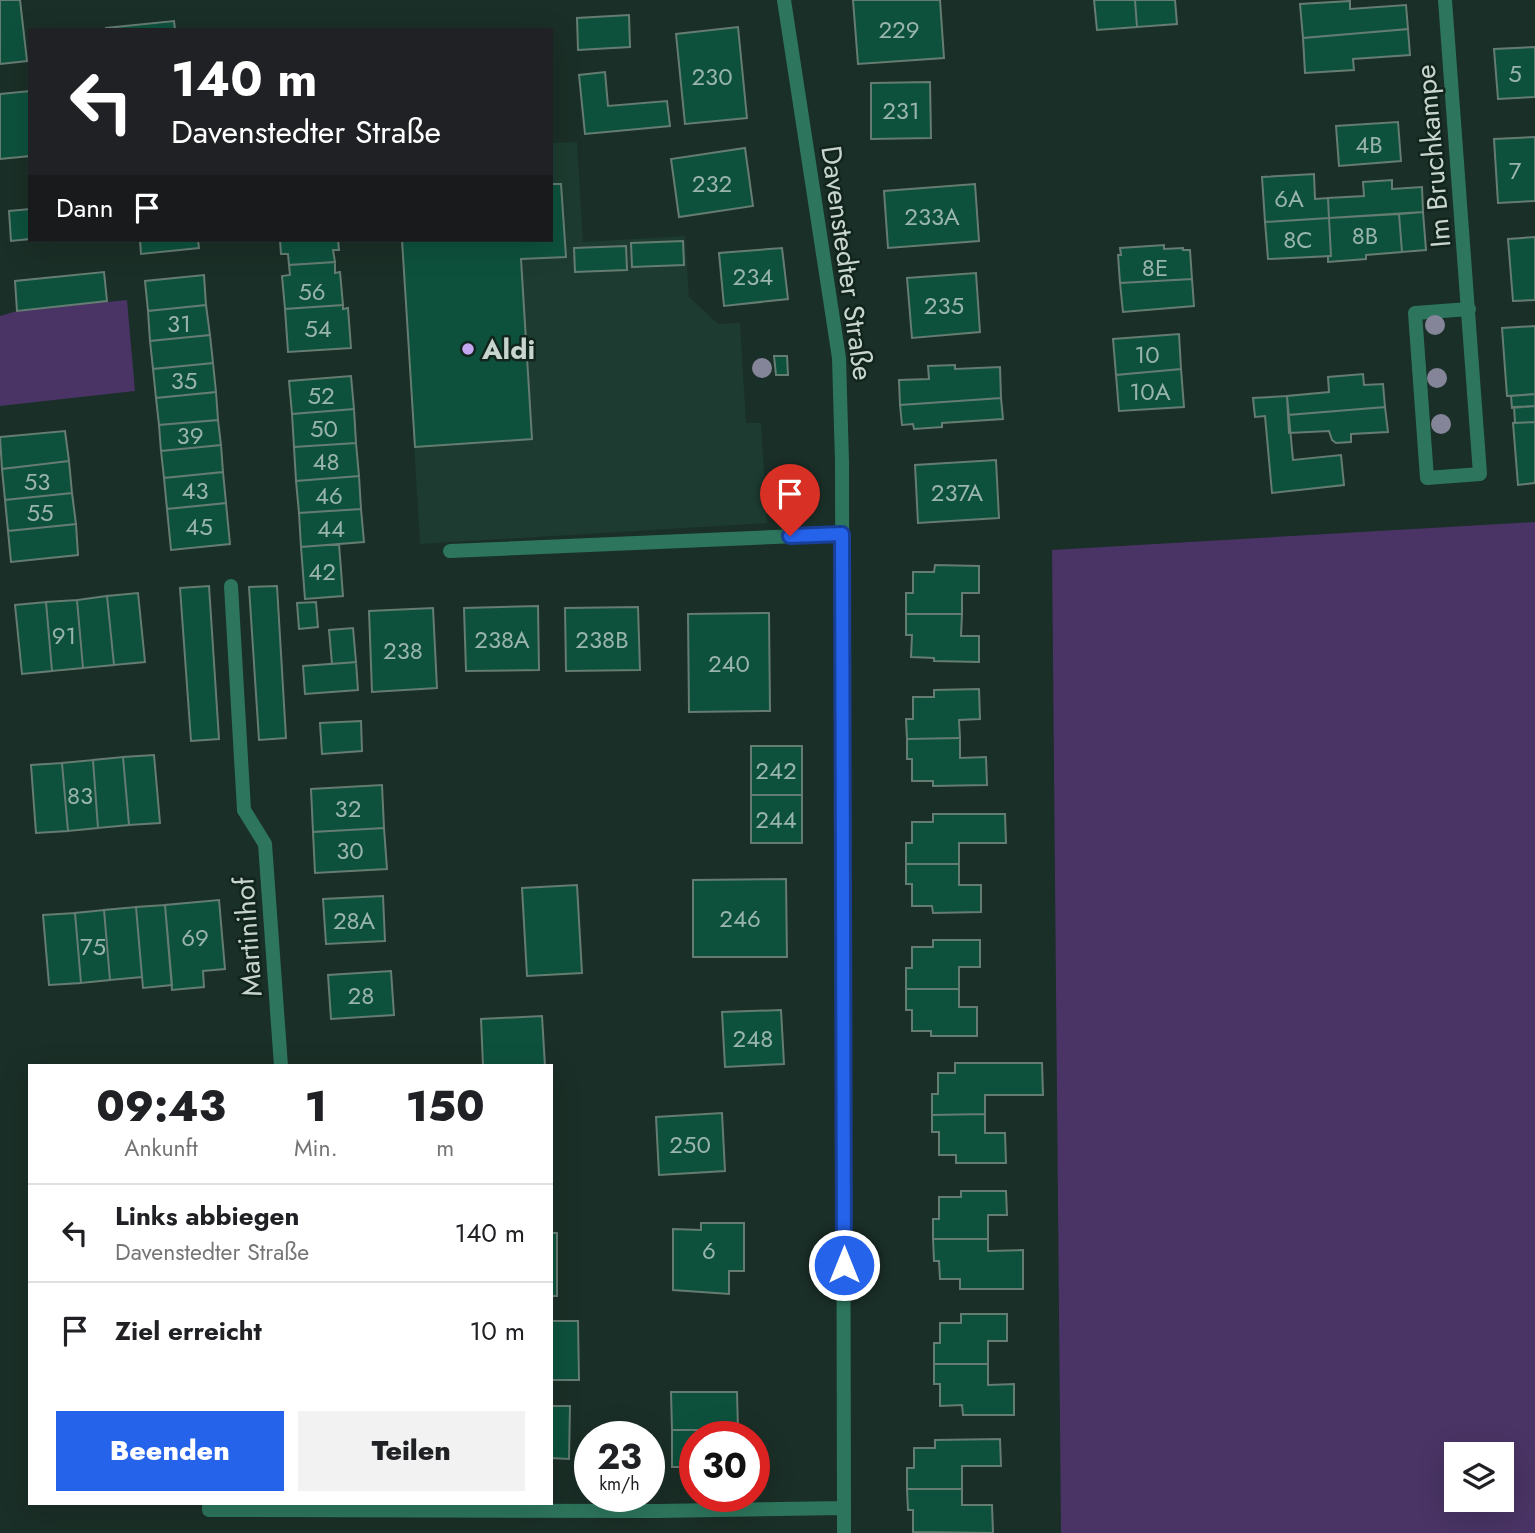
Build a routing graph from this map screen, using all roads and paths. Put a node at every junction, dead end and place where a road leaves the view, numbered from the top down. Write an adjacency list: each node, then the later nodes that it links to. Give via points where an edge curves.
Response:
1 (784, 0): 4 (street, Davenstedter Straße, via 839,358)
2 (1445, 0): 3 (street, Im Bruchkampe)
3 (1469, 309): 3 (street, Im Bruchkampe, via 1480,474 1427,478 1415,313)
4 (842, 534): 5 (street); 10 (street, Davenstedter Straße)
5 (450, 551)
6 (231, 586): 7 (street, Martinihof, via 244,810 265,844)
7 (281, 1064)
8 (209, 1505): 9 (street, via 209,1510)
9 (294, 1506): 10 (street, via 657,1511)
10 (844, 1508): 11 (street, Davenstedter Straße)
11 (844, 1533)

